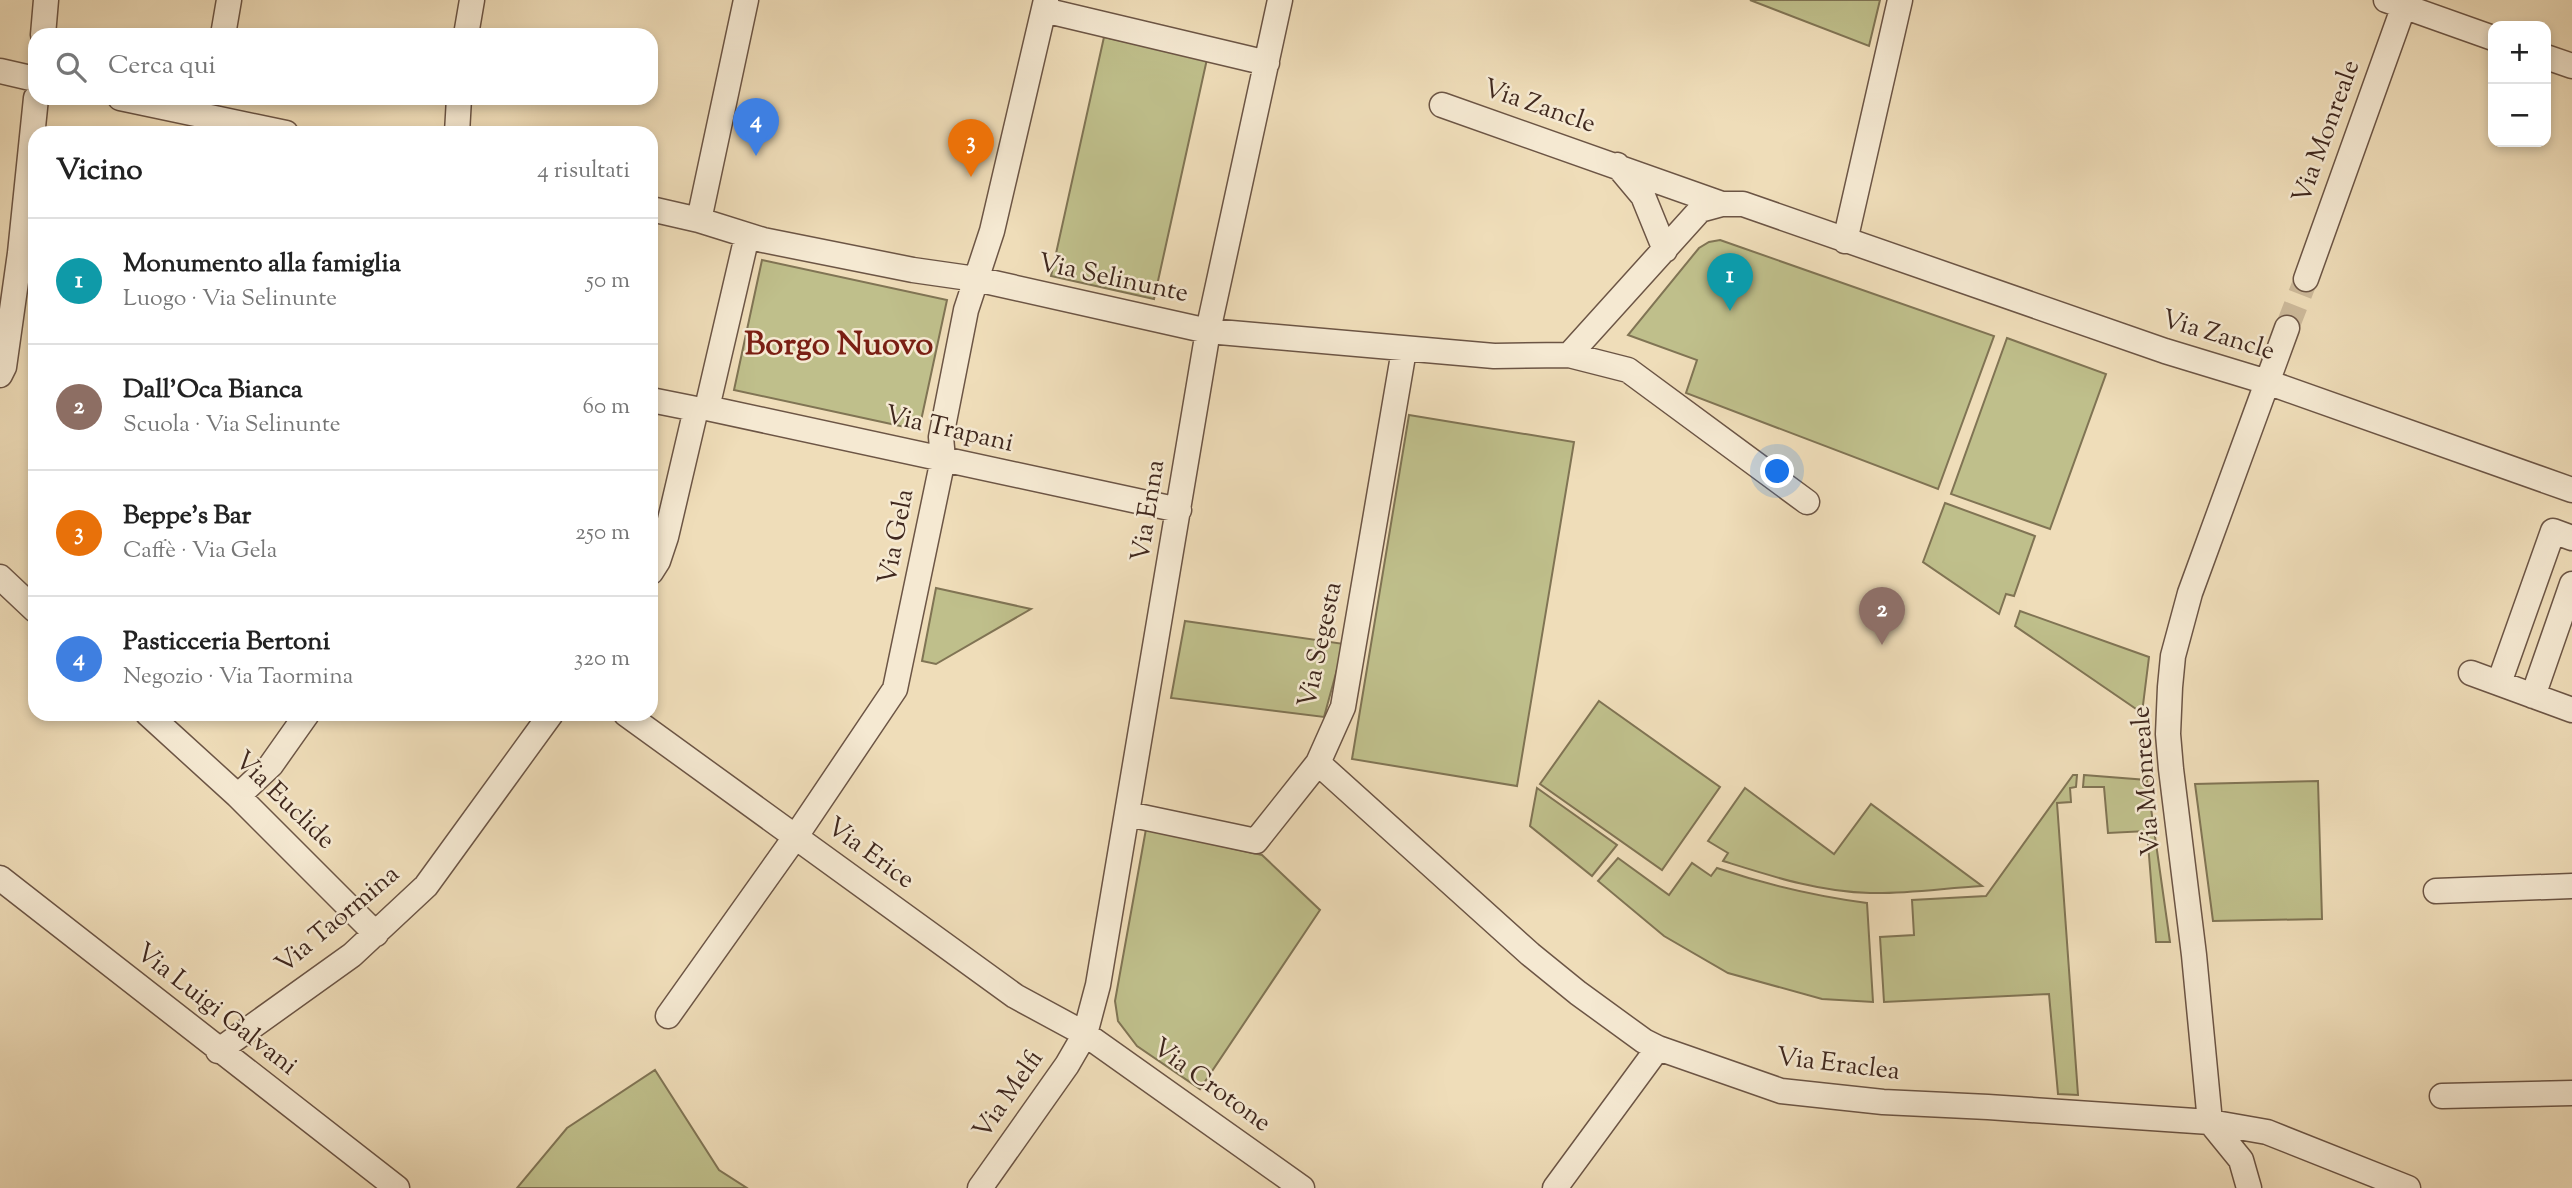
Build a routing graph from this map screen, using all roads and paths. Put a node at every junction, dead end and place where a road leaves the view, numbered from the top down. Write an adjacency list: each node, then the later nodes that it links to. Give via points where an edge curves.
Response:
1 (46, 0): 9 (street)
2 (229, 0): 10 (street)
3 (472, 0): 11 (street)
4 (746, 0): 30 (street)
5 (1280, 0): 14 (street, Via Enna)
6 (1900, 0): 32 (street)
7 (2399, 2): 12 (street); 36 (street, Via Monreale)
8 (1045, 5): 14 (street, Via Gela); 35 (street, Via Gela, via 992,231)
9 (44, 28)
10 (224, 28)
11 (467, 28)
12 (2488, 36)
13 (2551, 59): 15 (street)
14 (1267, 63): 38 (street, Via Enna)
15 (2572, 66)
16 (0, 71): 17 (street)
17 (28, 77)
18 (35, 105): 23 (street)
19 (155, 105): 22 (street)
20 (459, 105): 25 (street)
21 (1442, 105): 27 (street, Via Zancle)
22 (210, 116): 24 (street)
23 (31, 126)
24 (255, 126)
25 (457, 126)
26 (28, 145): 34 (street)
27 (1616, 165): 28 (street, Via Zancle); 33 (street, Via Zancle, via 1643,196)
28 (1722, 204): 32 (street, Via Zancle, via 1743,204); 33 (street, via 1700,210)
29 (658, 211): 30 (street, Via Selinunte)
30 (699, 220): 31 (street, Via Selinunte)
31 (747, 236): 35 (street, Via Selinunte); 44 (street)
32 (1845, 241): 42 (street, Via Zancle)
33 (1665, 250): 40 (street)
34 (10, 251): 41 (street)
35 (976, 279): 38 (street, Via Selinunte); 45 (street, Via Gela, via 941,437)
36 (2306, 279)
37 (2287, 328): 42 (street, Via Monreale)
38 (1208, 331): 39 (street, Via Selinunte); 48 (street, Via Enna)
39 (1404, 350): 40 (street, Via Selinunte); 62 (street, Via Segesta, via 1343,707)
40 (1569, 355): 47 (street, Via Selinunte, via 1628,370)
41 (0, 374)
42 (2267, 382): 46 (street, Via Zancle); 76 (street, Via Monreale, via 2190,593 2173,656 2170,687 2171,769)
43 (658, 401): 44 (street, Via Trapani)
44 (701, 409): 45 (street, Via Trapani); 50 (street)
45 (943, 459): 48 (street, Via Trapani); 65 (street, Via Gela, via 895,689)
46 (2572, 491)
47 (1807, 502)
48 (1179, 510): 64 (street, Via Enna)
49 (2572, 538): 55 (street, via 2553,531)
50 (658, 561)
51 (0, 577): 53 (street)
52 (2572, 584): 56 (street)
53 (28, 603)
54 (2471, 673): 55 (street)
55 (2499, 684): 56 (street)
56 (2533, 696): 57 (street)
57 (2572, 710)
58 (156, 721): 63 (street, Via Euclide)
59 (302, 721): 63 (street, via 271,765)
60 (546, 721): 69 (street, Via Taormina, via 426,886)
61 (636, 721): 65 (street, Via Erice)
62 (1318, 763): 64 (street, Via Segesta, via 1256,841); 72 (street, Via Eraclea, via 1530,954)
63 (238, 796): 69 (street, Via Euclide)
64 (1128, 814): 71 (street, Via Enna)
65 (796, 836): 70 (street, Via Gela); 71 (street, Via Erice, via 1015,996)
66 (0, 878): 73 (street, Via Luigi Galvani)
67 (2572, 886): 68 (street)
68 (2436, 891)
69 (376, 934): 73 (street, Via Taormina)
70 (668, 1016)
71 (1085, 1034): 78 (street, Via Melfi); 79 (street, Via Crotone)
72 (1658, 1048): 76 (street, Via Eraclea, via 1781,1091 1883,1102); 80 (street)
73 (218, 1051): 77 (street, Via Luigi Galvani)
74 (2572, 1093): 75 (street)
75 (2442, 1096)
76 (2210, 1122): 81 (street, via 2241,1160); 82 (street, Via Eraclea, via 2267,1132)
77 (397, 1188)
78 (980, 1188)
79 (1302, 1188)
80 (1555, 1188)
81 (2249, 1188)
82 (2408, 1188)

